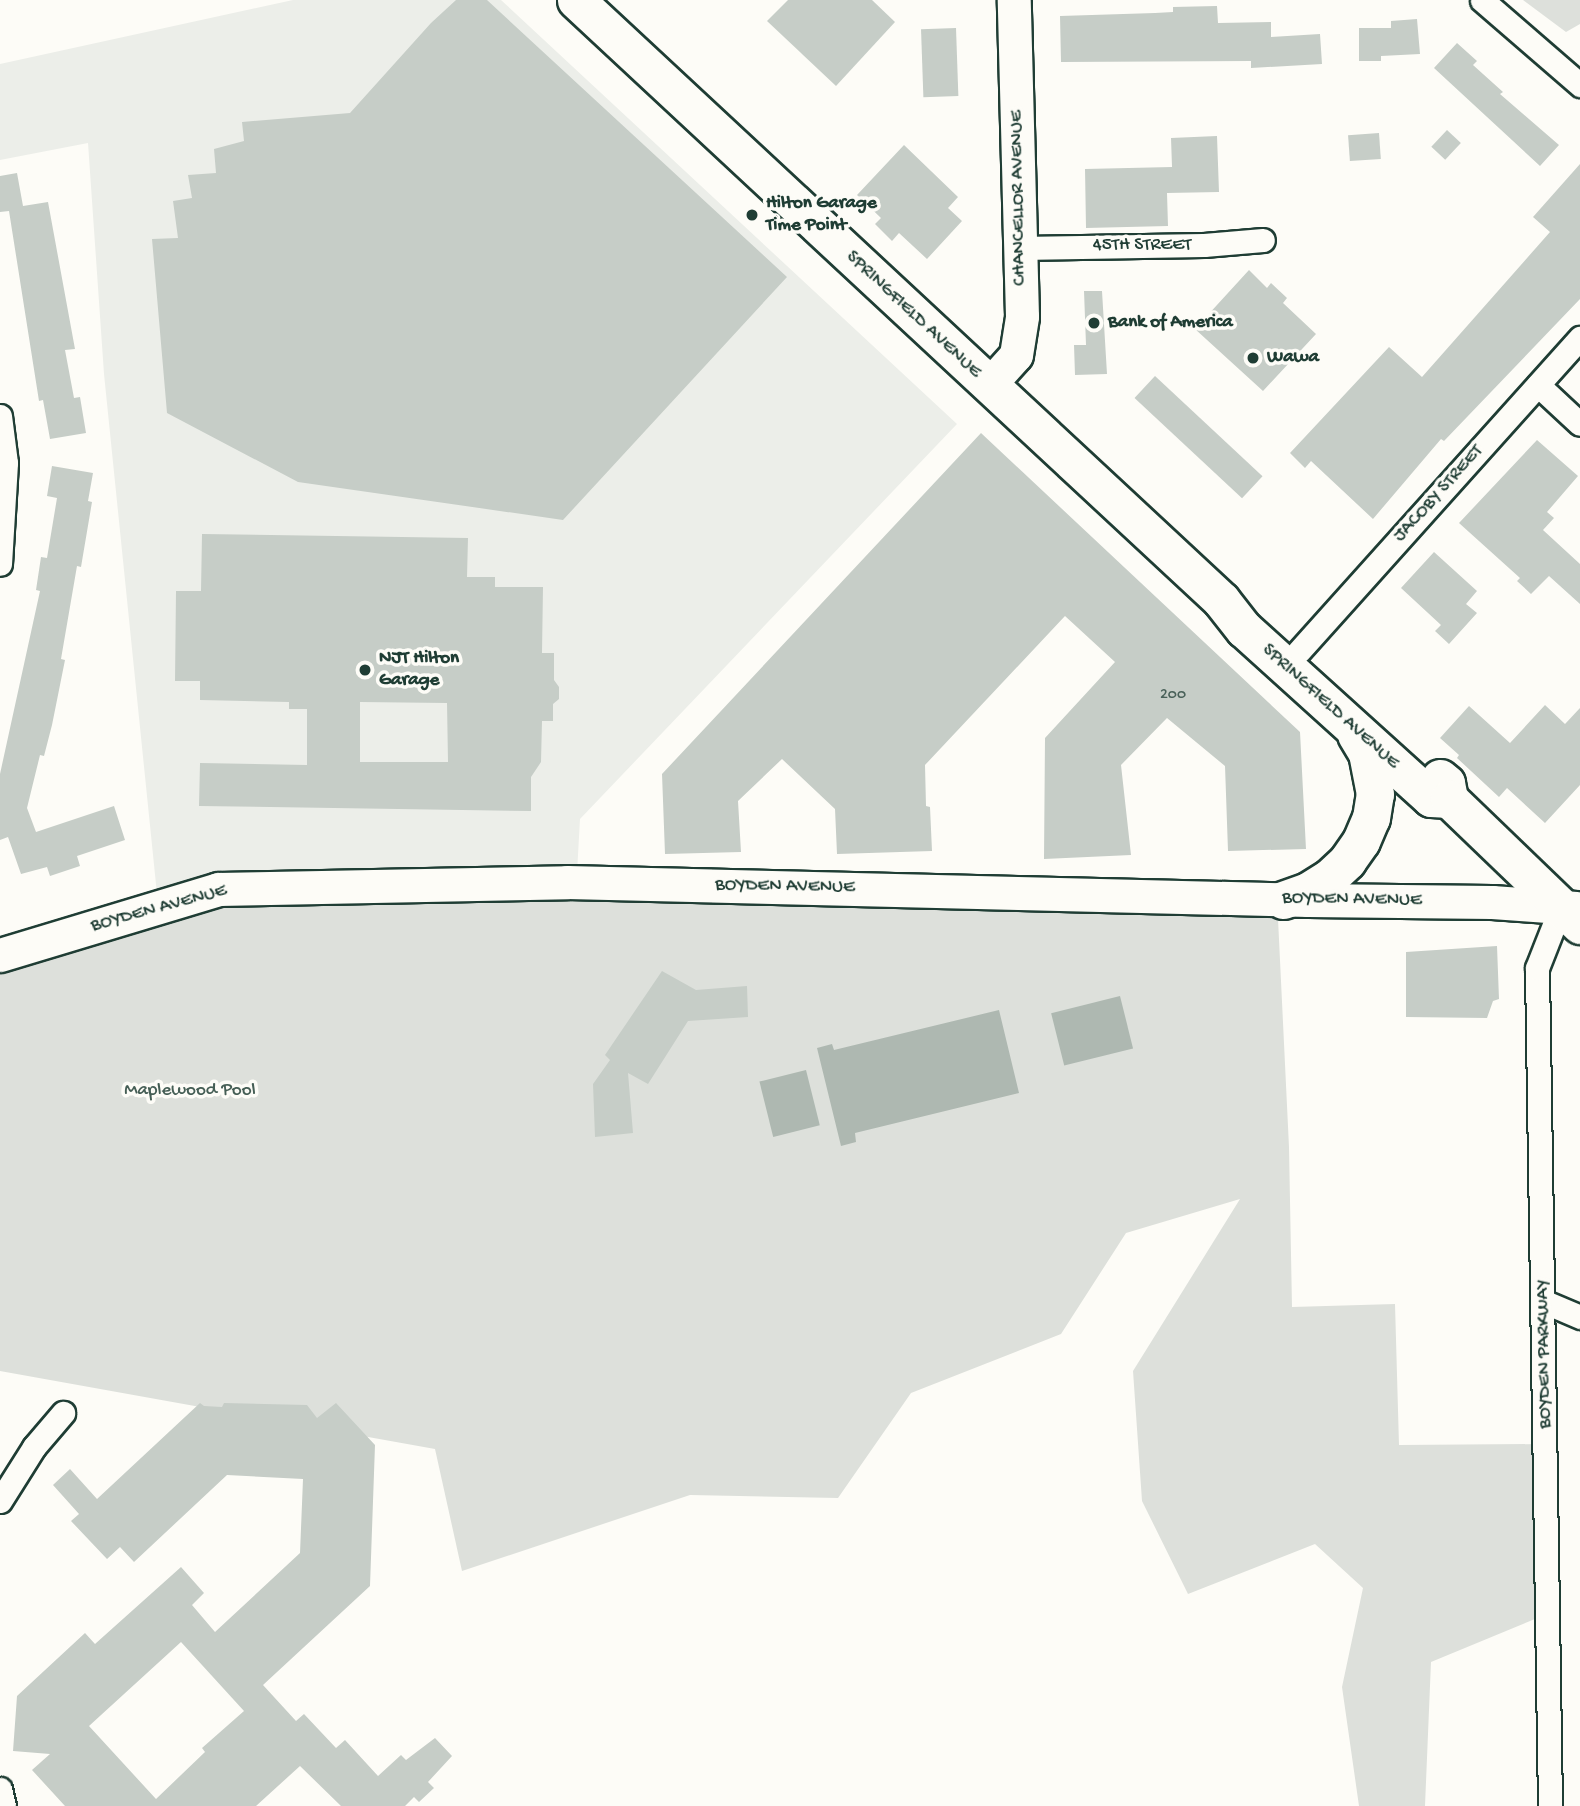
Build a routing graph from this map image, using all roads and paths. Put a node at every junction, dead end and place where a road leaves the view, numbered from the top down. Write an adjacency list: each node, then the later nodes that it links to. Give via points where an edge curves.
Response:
1 (576, 0): 8 (main road, SPRINGFIELD AVENUE)
2 (1014, 0): 6 (street, CHANCELLOR AVENUE)
3 (1482, 0): 4 (street)
4 (1580, 85)
5 (1263, 240): 6 (street, 45TH STREET)
6 (1020, 248): 8 (street, CHANCELLOR AVENUE, via 1022,316 1016,355)
7 (1580, 338): 9 (street, JACOBY STREET)
8 (989, 385): 13 (main road, SPRINGFIELD AVENUE)
9 (1538, 385): 11 (street); 14 (street, JACOBY STREET)
10 (0, 416): 12 (street, via 6,463)
11 (1580, 424)
12 (0, 564)
13 (1221, 600): 14 (main road, SPRINGFIELD AVENUE, via 1253,614); 15 (main road, SPRINGFIELD AVENUE, via 1244,629)
14 (1299, 651): 16 (main road, SPRINGFIELD AVENUE, via 1446,783)
15 (1337, 712): 16 (main road, SPRINGFIELD AVENUE, via 1431,798); 17 (main road, via 1367,753 1375,794 1371,818 1361,841 1333,874 1308,891)
16 (1449, 799): 18 (main road, SPRINGFIELD AVENUE)
17 (1283, 900): 18 (street, BOYDEN AVENUE, via 1492,902); 19 (street, BOYDEN AVENUE, via 560,881 218,889)
18 (1574, 913): 20 (street, BOYDEN PARKWAY, via 1537,968)
19 (0, 955)
20 (1545, 1302): 21 (street); 26 (street, BOYDEN PARKWAY)
21 (1580, 1317)
22 (63, 1413): 23 (street, via 34,1447)
23 (0, 1501)
24 (0, 1789): 25 (street)
25 (4, 1806)
26 (1549, 1806)

